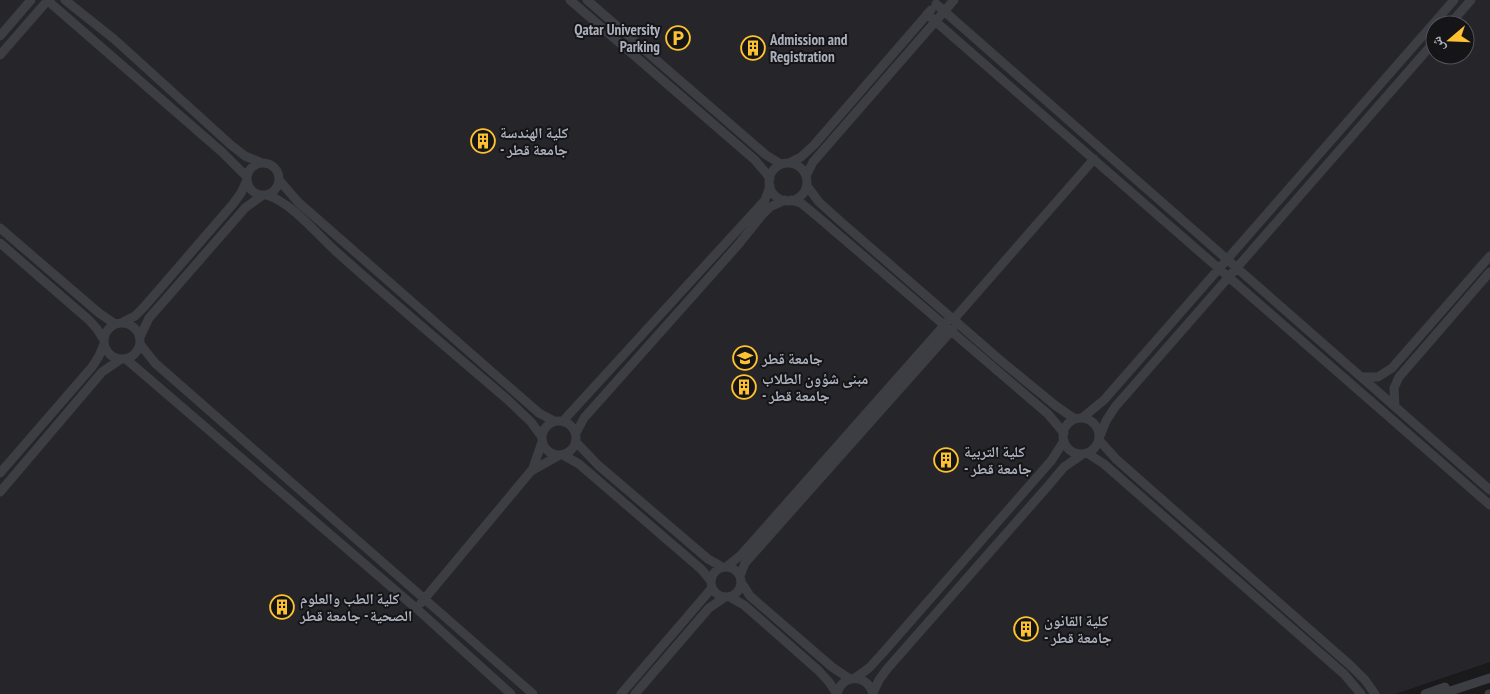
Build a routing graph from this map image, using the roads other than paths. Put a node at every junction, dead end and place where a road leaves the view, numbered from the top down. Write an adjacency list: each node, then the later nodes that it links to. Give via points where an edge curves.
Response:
1 (31, 0): 16 (street)
2 (47, 0): 18 (street); 30 (street, via 222,152)
3 (66, 0): 28 (street, via 235,148)
4 (570, 0): 33 (street, via 755,160)
5 (587, 0): 29 (street, via 766,155)
6 (954, 0): 10 (street)
7 (1454, 0): 40 (street)
8 (1471, 0): 12 (street)
9 (938, 2): 10 (street); 11 (street)
10 (944, 11): 13 (street); 21 (street)
11 (927, 14): 13 (street); 14 (street)
12 (1458, 15)
13 (936, 22): 15 (street); 22 (street)
14 (915, 27): 15 (street); 19 (street)
15 (924, 35): 20 (street)
16 (0, 36)
17 (1425, 52): 42 (street)
18 (0, 54)
19 (880, 68): 20 (street); 23 (street)
20 (889, 76): 25 (street)
21 (1020, 78): 22 (street); 24 (street)
22 (1011, 88): 27 (street)
23 (815, 144): 25 (street); 29 (street, via 801,157)
24 (1098, 147): 26 (street); 27 (street)
25 (823, 151): 32 (street, via 813,162)
26 (1108, 155): 27 (street); 40 (street)
27 (1095, 160): 41 (street); 45 (street)
28 (262, 163): 30 (street, via 251,168); 31 (street, via 273,166)
29 (785, 164): 32 (street, via 800,167); 33 (street, via 774,170)
30 (247, 178): 34 (street, via 251,190); 46 (street, via 233,204 144,307)
31 (279, 180): 34 (street, via 275,190); 48 (street, via 298,202)
32 (806, 181): 35 (street, via 801,196); 45 (street, via 819,202)
33 (770, 182): 35 (street, via 776,195); 36 (street)
34 (265, 195): 49 (street, via 245,208 149,318); 51 (street, via 283,202)
35 (788, 200): 36 (street); 47 (street, via 800,203 818,217)
36 (767, 205): 60 (street); 62 (street, via 584,418)
37 (0, 228): 46 (street, via 99,313)
38 (0, 243): 50 (street, via 89,320)
39 (1490, 256): 57 (street, via 1392,368 1378,376)
40 (1227, 259): 41 (street); 42 (street)
41 (1219, 268): 44 (street); 59 (street, via 1099,405)
42 (1237, 268): 44 (street); 53 (street)
43 (1490, 272): 58 (street, via 1399,377 1394,388)
44 (1229, 277): 56 (street); 63 (street, via 1115,408)
45 (955, 319): 47 (street); 59 (street, via 1056,406)
46 (119, 323): 49 (street, via 134,327); 50 (street, via 106,332)
47 (947, 329): 61 (street, via 1048,414); 65 (street)
48 (449, 335): 51 (street); 52 (street)
49 (140, 340): 54 (street, via 136,353); 77 (street, via 155,363)
50 (104, 342): 54 (street, via 110,355); 70 (street, via 92,367)
51 (441, 342): 55 (street)
52 (472, 354): 55 (street); 60 (street, via 540,413)
53 (1335, 354): 56 (street); 57 (street)
54 (124, 359): 74 (street, via 102,372); 78 (street)
55 (464, 363): 64 (street, via 531,422)
56 (1327, 363): 71 (street)
57 (1362, 378): 58 (street)
58 (1395, 407): 68 (street)
59 (1079, 419): 61 (street, via 1068,423); 63 (street, via 1090,420 1096,425)
60 (558, 421): 62 (street, via 571,425); 64 (street, via 547,426)
61 (1064, 437): 66 (street, via 1071,451); 88 (street, via 1051,461 881,656)
62 (576, 438): 67 (street, via 572,451); 79 (street, via 598,465 708,559)
63 (1099, 438): 66 (street, via 1094,450); 72 (street, via 1116,459)
64 (542, 440): 67 (street, via 546,450); 69 (street)
65 (844, 445): 79 (street, via 741,555); 80 (street, via 746,563)
66 (1085, 454): 75 (street, via 1100,461); 93 (street, via 1064,467 887,669)
67 (560, 456): 69 (street); 81 (street, via 579,464 701,569)
68 (1464, 468): 71 (street); 73 (street)
69 (531, 471): 83 (street)
70 (0, 473)
71 (1457, 476): 76 (street)
72 (1145, 484): 75 (street); 85 (street)
73 (1490, 490)
74 (0, 492)
75 (1138, 493): 86 (street)
76 (1490, 505)
77 (332, 518): 78 (street, via 330,524); 83 (street)
78 (321, 527): 84 (street)
79 (724, 567): 80 (street, via 736,570); 81 (street, via 713,574)
80 (741, 579): 82 (street, via 738,591); 88 (street, via 750,596 832,667)
81 (711, 584): 82 (street, via 716,594); 87 (street)
82 (728, 597): 87 (street, via 709,608); 98 (street, via 744,605 819,671)
83 (424, 599): 84 (street); 95 (street)
84 (417, 609): 94 (street)
85 (1297, 620): 86 (street); 100 (street, via 1361,675)
86 (1290, 628): 99 (street, via 1344,674)
87 (678, 636): 90 (street); 91 (street)
88 (852, 678): 93 (street, via 865,681); 98 (street, via 842,683)
89 (1490, 678): 92 (street)
90 (633, 680): 91 (street); 96 (street)
91 (641, 687): 97 (street)
92 (1458, 688): 101 (street, via 1446,687); 102 (street)
93 (873, 693)
94 (511, 694)
95 (533, 694)
96 (621, 694)
97 (635, 694)
98 (837, 694)
99 (1362, 694)
100 (1375, 694)
101 (1425, 694)
102 (1441, 694)

